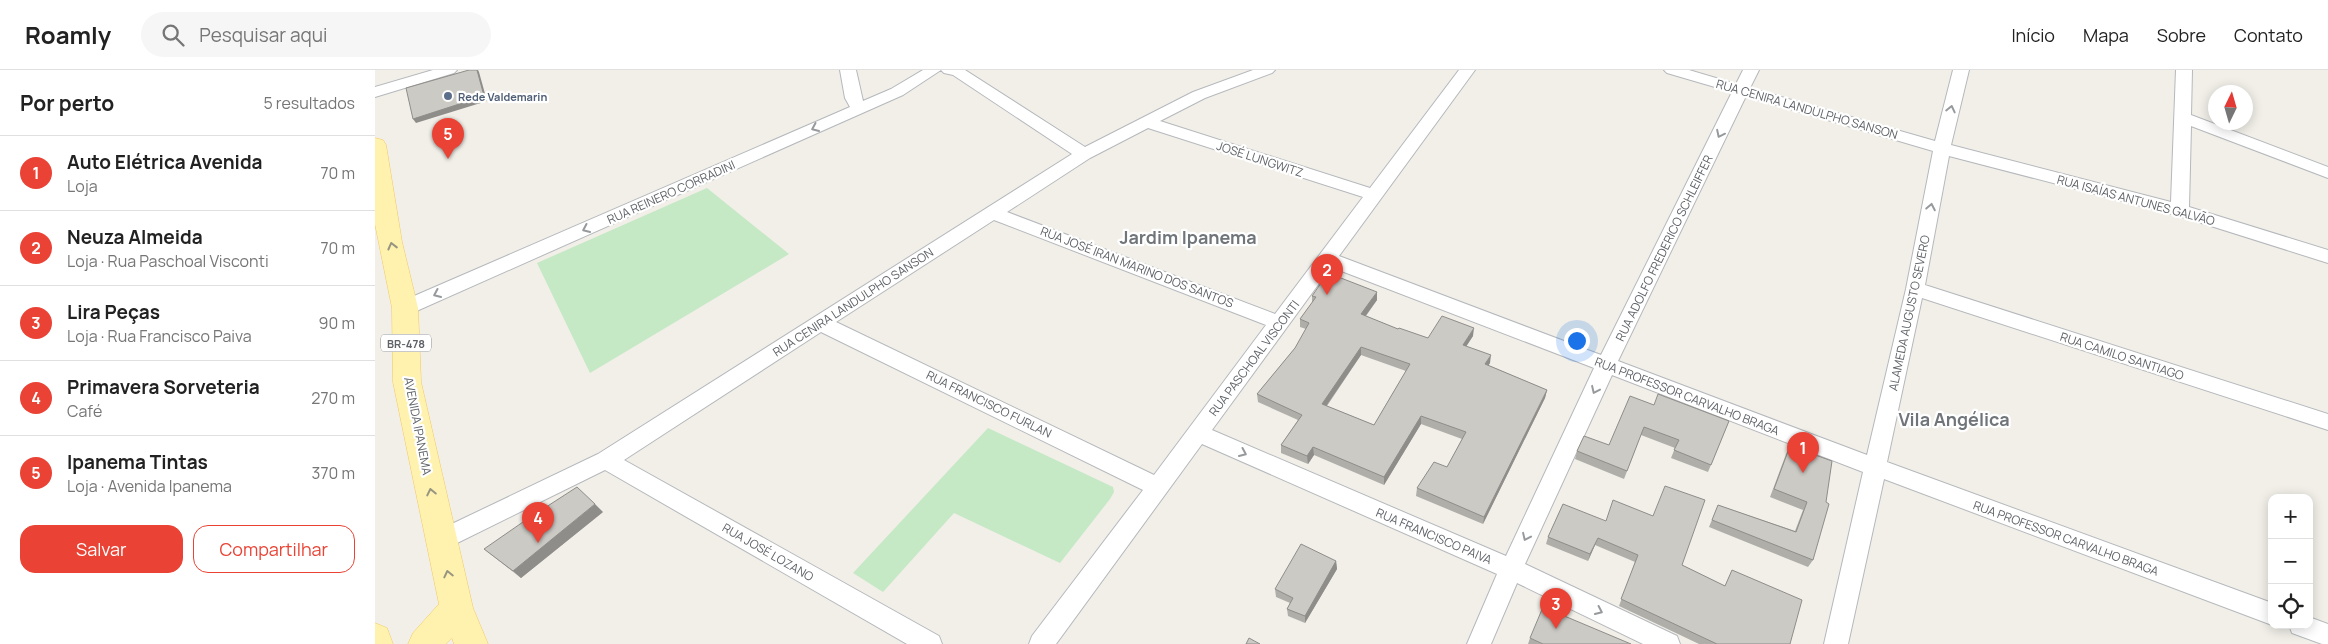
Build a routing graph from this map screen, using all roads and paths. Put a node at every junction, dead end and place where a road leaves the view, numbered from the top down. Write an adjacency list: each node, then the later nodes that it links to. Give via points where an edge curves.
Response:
1 (449, 70): 12 (street)
2 (848, 70): 13 (street, via 853,98)
3 (934, 70): 13 (street, RUA REINERO CORRADINI, via 897,92)
4 (949, 70): 18 (street, via 958,72)
5 (1267, 70): 15 (street, RUA CENIRA LANDULPHO SANSON, via 1199,95)
6 (1467, 70): 20 (street, RUA PASCHOAL VISCONTI)
7 (1671, 70): 11 (street, RUA CENIRA LANDULPHO SANSON)
8 (1751, 70): 11 (street, RUA ADOLFO FREDERICO SCHLEIFFER)
9 (1961, 70): 17 (street, ALAMEDA AUGUSTO SEVERO, one-way to 9)
10 (2184, 70): 14 (street)
11 (1742, 90): 17 (street, RUA CENIRA LANDULPHO SANSON); 29 (street, RUA ADOLFO FREDERICO SCHLEIFFER, one-way to 29)
12 (375, 92)
13 (859, 108): 26 (street, RUA REINERO CORRADINI, one-way to 26)
14 (2182, 118): 19 (street); 21 (street)
15 (1146, 122): 18 (street, RUA CENIRA LANDULPHO SANSON); 20 (street, JOSÉ LUNGWITZ)
16 (375, 145): 26 (main road, AVENIDA IPANEMA / BR-478, one-way to 16)
17 (1942, 148): 21 (street, RUA ISAÍAS ANTUNES GALVÃO); 25 (street, ALAMEDA AUGUSTO SEVERO, one-way to 17)
18 (1084, 154): 22 (street, RUA CENIRA LANDULPHO SANSON)
19 (2328, 173)
20 (1375, 195): 24 (street, RUA PASCHOAL VISCONTI)
21 (2180, 210): 23 (street, RUA ISAÍAS ANTUNES GALVÃO)
22 (993, 212): 27 (street, RUA CENIRA LANDULPHO SANSON); 28 (street, RUA JOSÉ IRAN MARINO DOS SANTOS)
23 (2328, 257)
24 (1328, 259): 28 (street, RUA PASCHOAL VISCONTI); 29 (street, RUA PROFESSOR CARVALHO BRAGA)
25 (1915, 290): 30 (street, RUA CAMILO SANTIAGO); 33 (street, ALAMEDA AUGUSTO SEVERO)
26 (405, 308): 35 (main road, AVENIDA IPANEMA / BR-478, one-way to 26, via 407,382)
27 (820, 322): 32 (street, RUA CENIRA LANDULPHO SANSON); 34 (street, RUA FRANCISCO FURLAN)
28 (1281, 322): 31 (street, RUA PASCHOAL VISCONTI)
29 (1606, 365): 33 (street, RUA PROFESSOR CARVALHO BRAGA); 36 (street, RUA ADOLFO FREDERICO SCHLEIFFER, one-way to 36)
30 (2328, 422)
31 (1198, 433): 34 (street, RUA PASCHOAL VISCONTI); 36 (street, RUA FRANCISCO PAIVA, one-way to 36)
32 (606, 460): 35 (street, RUA CENIRA LANDULPHO SANSON); 45 (street, RUA JOSÉ LOZANO)
33 (1876, 467): 38 (street, RUA PROFESSOR CARVALHO BRAGA); 49 (street, ALAMEDA AUGUSTO SEVERO)
34 (1158, 487): 46 (street, RUA PASCHOAL VISCONTI)
35 (441, 540): 37 (main road, AVENIDA IPANEMA / BR-478, one-way to 35)
36 (1511, 569): 47 (street, RUA ADOLFO FREDERICO SCHLEIFFER); 48 (street, RUA FRANCISCO PAIVA, one-way to 48)
37 (456, 608): 43 (main road); 44 (main road, AVENIDA IPANEMA / BR-478)
38 (2268, 613)
39 (2312, 629): 40 (street)
40 (2328, 635)
41 (375, 639): 42 (main road)
42 (376, 644)
43 (425, 644)
44 (471, 644)
45 (930, 644)
46 (1041, 644)
47 (1479, 644)
48 (1668, 644)
49 (1837, 644)

